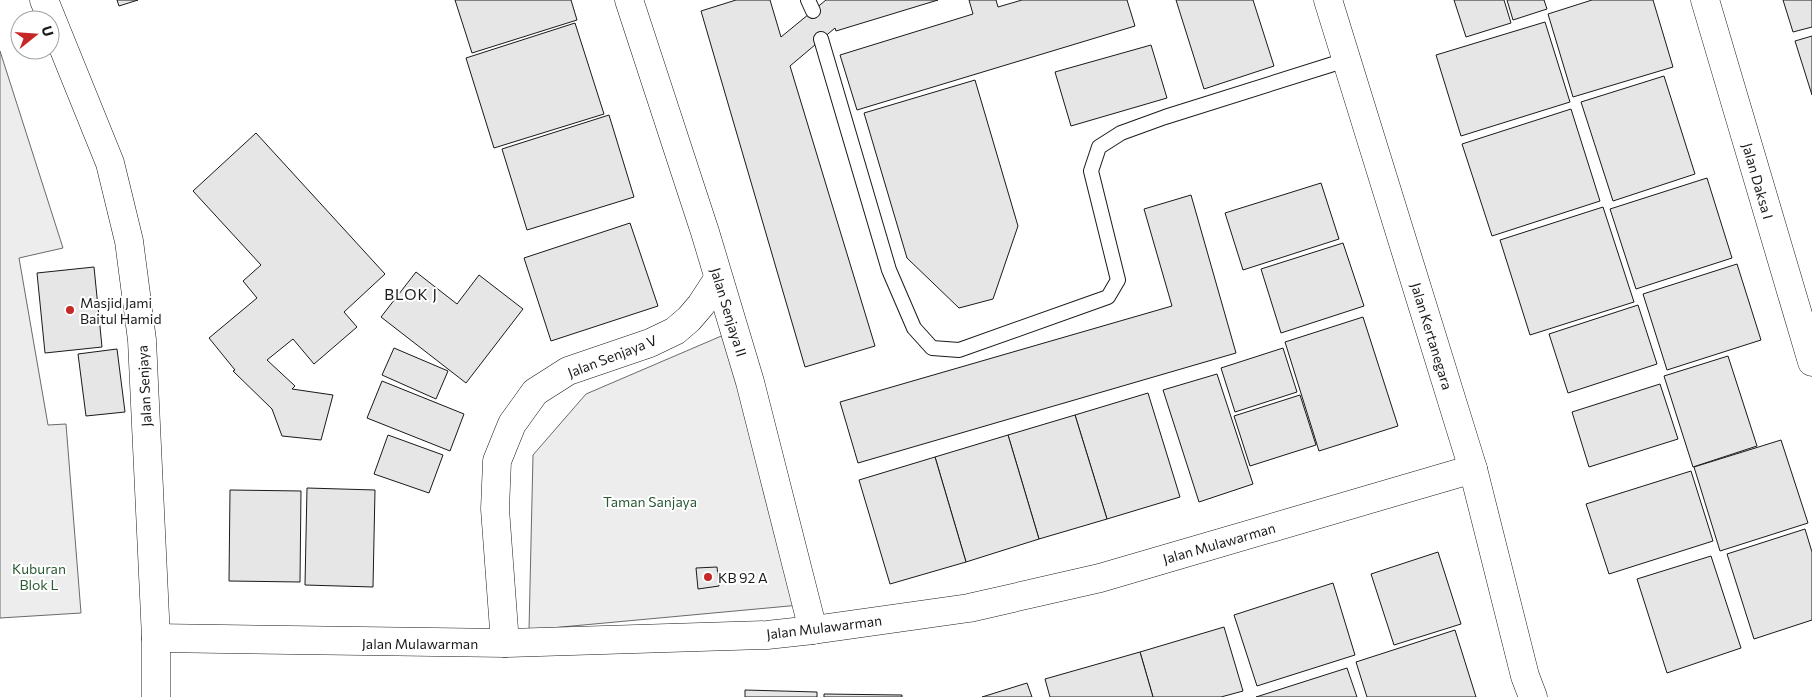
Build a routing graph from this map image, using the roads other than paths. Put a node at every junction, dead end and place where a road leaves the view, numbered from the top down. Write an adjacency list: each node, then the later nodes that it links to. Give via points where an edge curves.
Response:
1 (44, 0): 11 (street, Jalan Senjaya, via 110,163 129,241 142,340)
2 (629, 0): 7 (street, Jalan Senjaya II)
3 (1328, 0): 6 (street, Jalan Kertanegara)
4 (1705, 0): 8 (street, Jalan Daksa I)
5 (821, 39): 6 (lane, via 889,270 914,328 932,348 959,350 1108,297 1118,280 1091,171 1099,147 1121,133 1165,117)
6 (1346, 60): 9 (street, Jalan Kertanegara)
7 (718, 279): 10 (street, Jalan Senjaya II, via 764,435); 12 (street, Jalan Senjaya V, via 701,305 675,331 568,371 535,392 512,424 497,461 495,509)
8 (1812, 362)
9 (1473, 469): 10 (street, Jalan Mulawarman, via 1100,578 969,608); 13 (street, Jalan Kertanegara)
10 (813, 630): 12 (street, Jalan Mulawarman, via 767,635)
11 (156, 638): 12 (street, Jalan Mulawarman); 14 (street, Jalan Senjaya)
12 (505, 643)
13 (1527, 690)
14 (156, 697)

